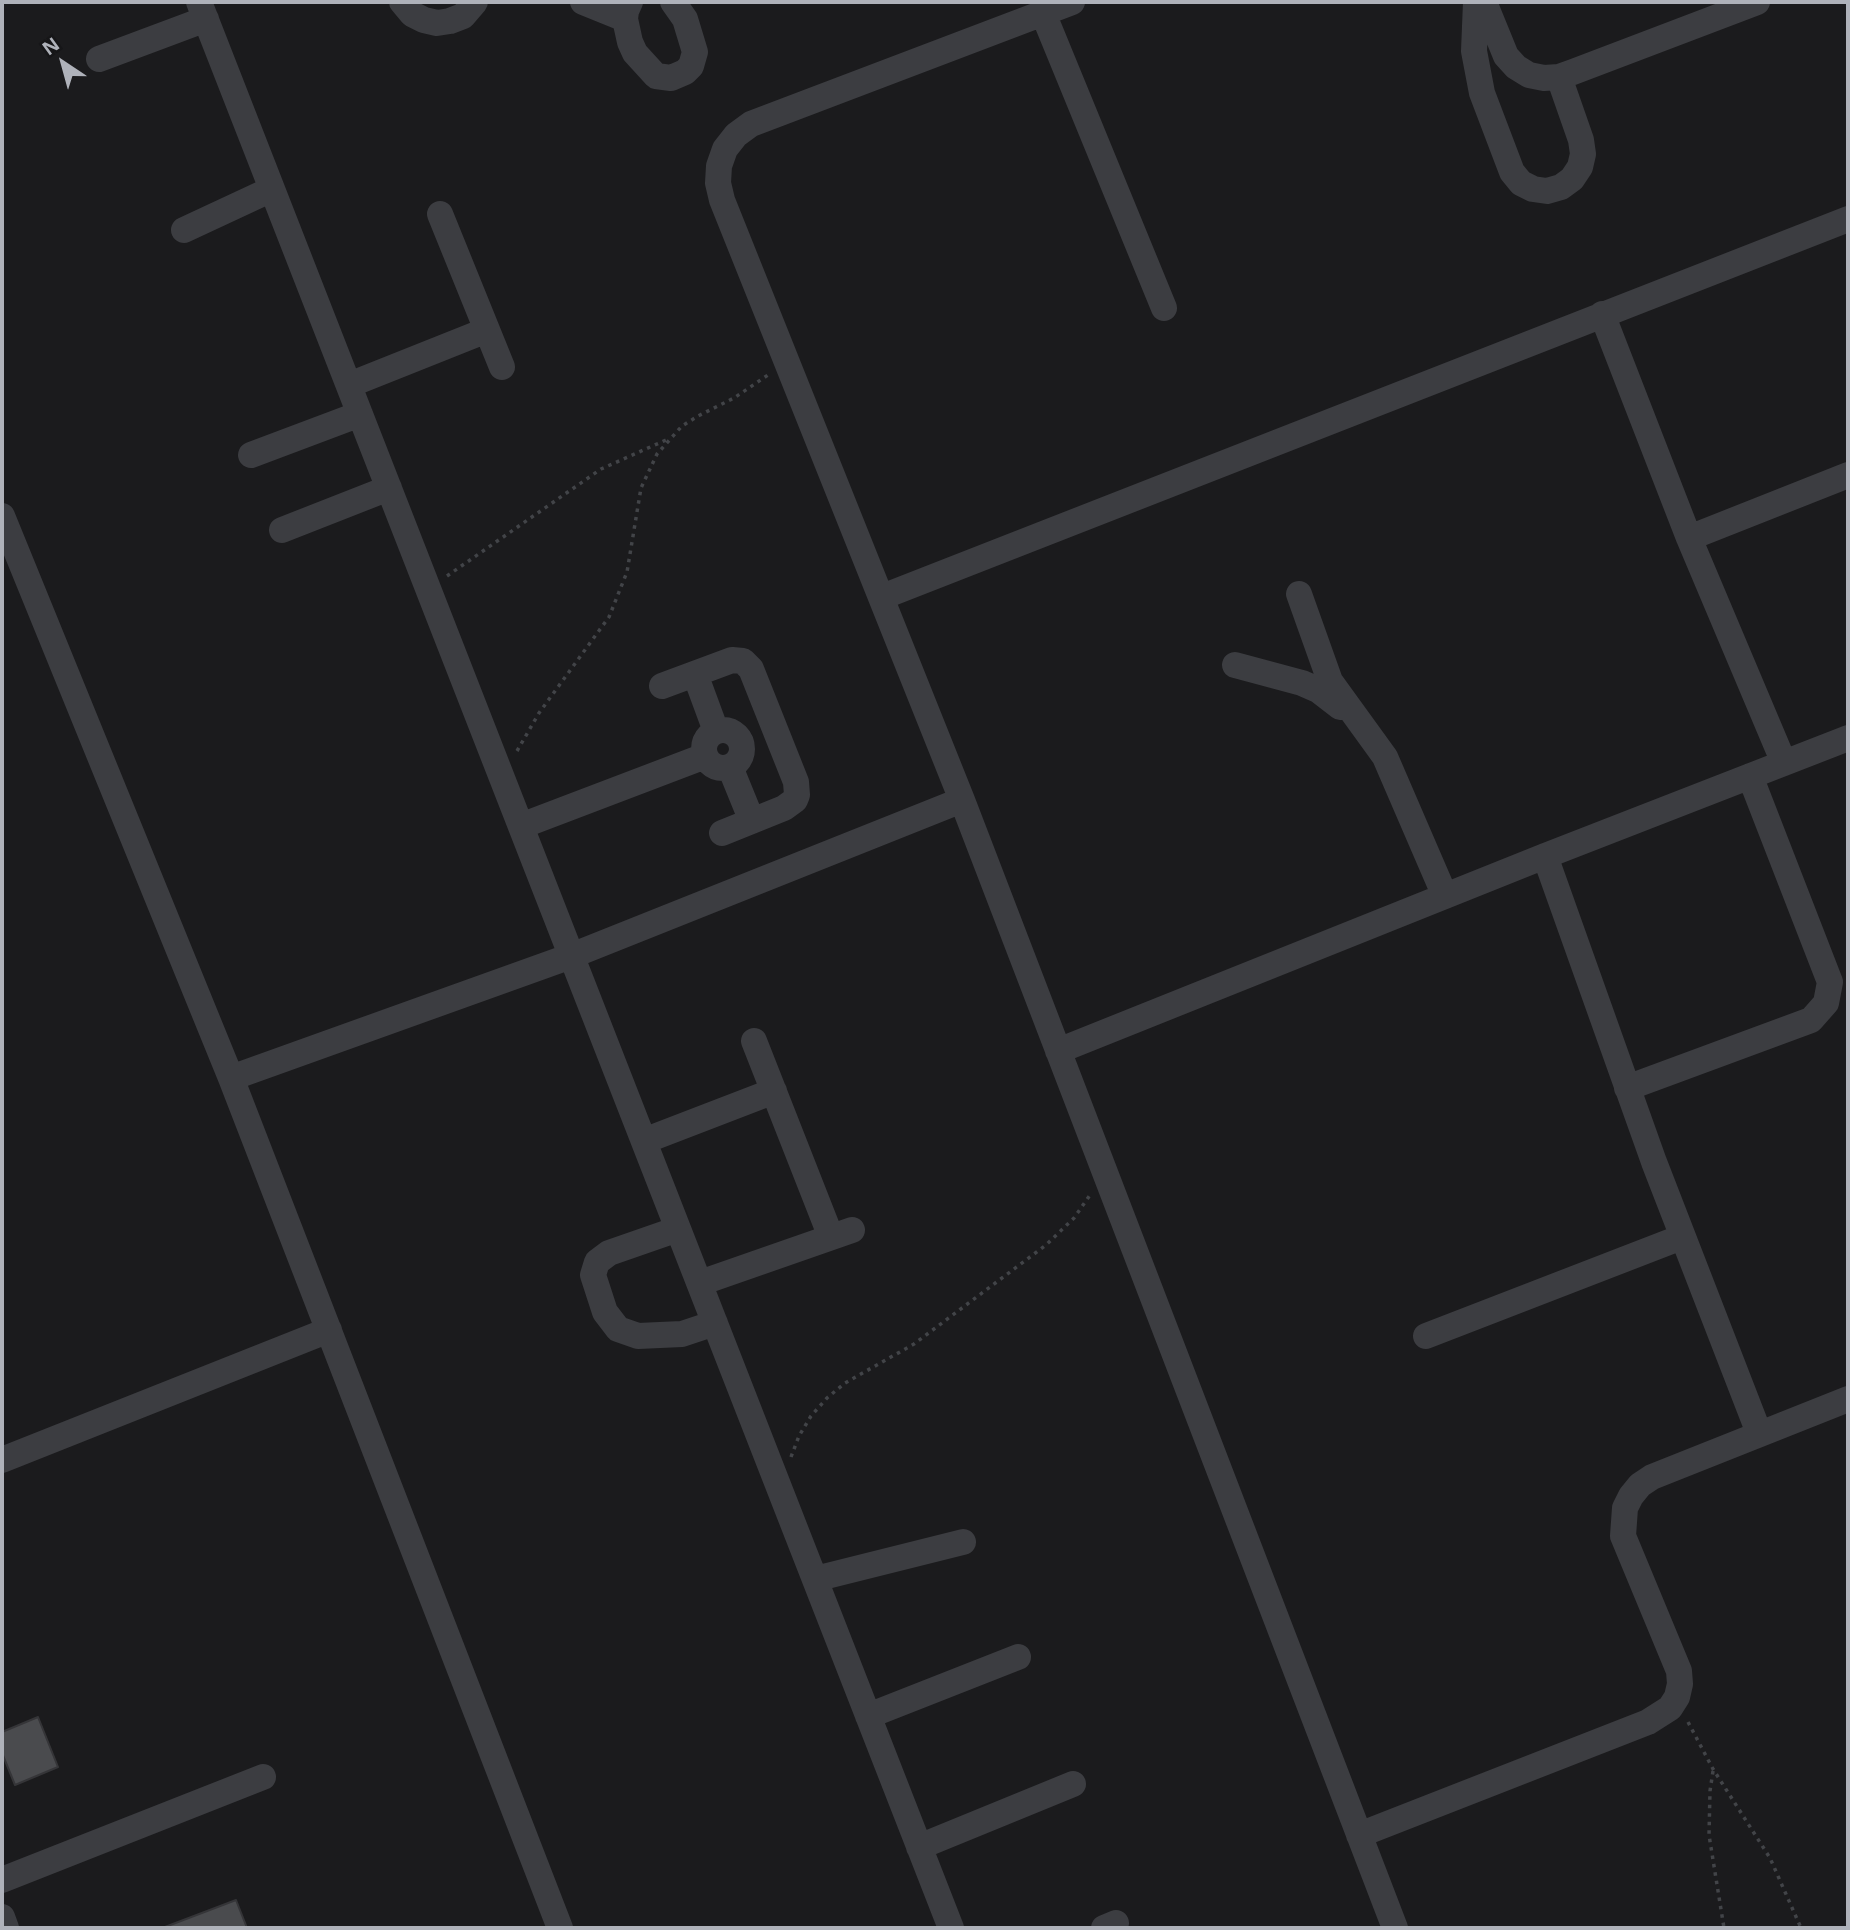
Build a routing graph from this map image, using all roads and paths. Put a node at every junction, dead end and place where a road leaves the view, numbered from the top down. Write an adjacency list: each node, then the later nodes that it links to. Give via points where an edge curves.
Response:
1 (402, 2): 2 (street, via 412,14 437,23 463,16)
2 (475, 2)
3 (583, 2): 10 (street)
4 (673, 2): 10 (street, via 685,19 695,51 691,66 679,76 663,78 635,53)
5 (1072, 2): 11 (street)
6 (1476, 2): 13 (street, via 1474,51 1482,93 1512,172 1533,189 1561,187 1580,167 1581,139)
7 (1484, 2): 13 (street, via 1506,56 1516,67 1530,75)
8 (1757, 2): 13 (street)
9 (202, 10): 12 (street); 14 (street)
10 (628, 10)
11 (1043, 13): 18 (street); 21 (street, via 766,117 736,135 725,149 718,183 722,200)
12 (99, 59)
13 (1559, 77)
14 (272, 189): 17 (street); 23 (street)
15 (440, 214): 20 (street)
16 (1848, 219): 19 (street)
17 (184, 230)
18 (1164, 308)
19 (1602, 314): 31 (street); 34 (street)
20 (487, 330): 22 (street); 23 (street)
21 (786, 359): 25 (path, via 753,387 698,415); 34 (street)
22 (502, 367)
23 (349, 385): 24 (street)
24 (360, 414): 26 (street); 28 (street)
25 (668, 439): 32 (path, via 601,469); 47 (path, via 641,488 627,572 609,617 540,713)
26 (251, 455)
27 (1848, 475): 31 (street)
28 (389, 488): 30 (street); 32 (street)
29 (2, 516): 57 (street)
30 (282, 530)
31 (1689, 538): 44 (street)
32 (428, 590): 47 (street)
33 (1299, 594): 38 (street, via 1330,681)
34 (882, 597): 48 (street)
35 (1235, 665): 38 (street, via 1310,686)
36 (695, 674): 37 (street); 39 (street, via 732,660 743,661 751,669); 40 (street)
37 (662, 686)
38 (1361, 724): 53 (street, via 1394,776)
39 (775, 728): 42 (street); 49 (street, via 797,795 790,805)
40 (716, 731): 42 (street, via 734,732); 43 (street, via 704,744)
41 (1848, 738): 44 (street)
42 (741, 741): 45 (street, via 743,753)
43 (705, 756): 45 (street, via 718,768); 50 (street)
44 (1784, 763): 46 (street)
45 (730, 767): 49 (street)
46 (1750, 776): 52 (street); 58 (street, via 1830,982 1826,1003 1811,1020)
47 (502, 777): 50 (street)
48 (962, 800): 54 (street); 56 (street)
49 (752, 821): 51 (street)
50 (521, 827): 54 (street)
51 (722, 832)
52 (1545, 856): 53 (street); 58 (street)
53 (1445, 896): 56 (street)
54 (571, 956): 57 (street); 60 (street)
55 (754, 1041): 59 (street)
56 (1058, 1051): 61 (street)
57 (231, 1078): 66 (street)
58 (1627, 1088): 63 (street)
59 (774, 1091): 60 (street); 64 (street, via 841,1234)
60 (644, 1141): 62 (street)
61 (1104, 1170): 70 (path, via 1074,1218 1046,1245 914,1344 827,1398 799,1436); 80 (street)
62 (678, 1229): 64 (street); 65 (street, via 597,1262 593,1275 605,1312 618,1329 638,1336 682,1334)
63 (1682, 1237): 67 (street); 69 (street)
64 (699, 1283): 65 (street)
65 (715, 1324): 73 (street)
66 (329, 1330): 71 (street); 85 (street)
67 (1426, 1336)
68 (1848, 1399): 69 (street)
69 (1759, 1433): 75 (street, via 1651,1477 1625,1508 1623,1536 1679,1671)
70 (791, 1458)
71 (2, 1460)
72 (963, 1542): 73 (street)
73 (815, 1579): 76 (street)
74 (1018, 1657): 76 (street)
75 (1677, 1697): 77 (path); 80 (street, via 1670,1708 1648,1722)
76 (868, 1716): 81 (street)
77 (1713, 1769): 88 (path, via 1709,1835); 89 (path, via 1770,1858)
78 (263, 1777): 82 (street)
79 (1073, 1784): 81 (street)
80 (1359, 1835): 87 (street)
81 (919, 1847): 86 (street)
82 (2, 1880)
83 (2, 1917): 84 (street)
84 (6, 1928)
85 (560, 1928)
86 (951, 1928)
87 (1395, 1928)
88 (1724, 1928)
89 (1801, 1928)

